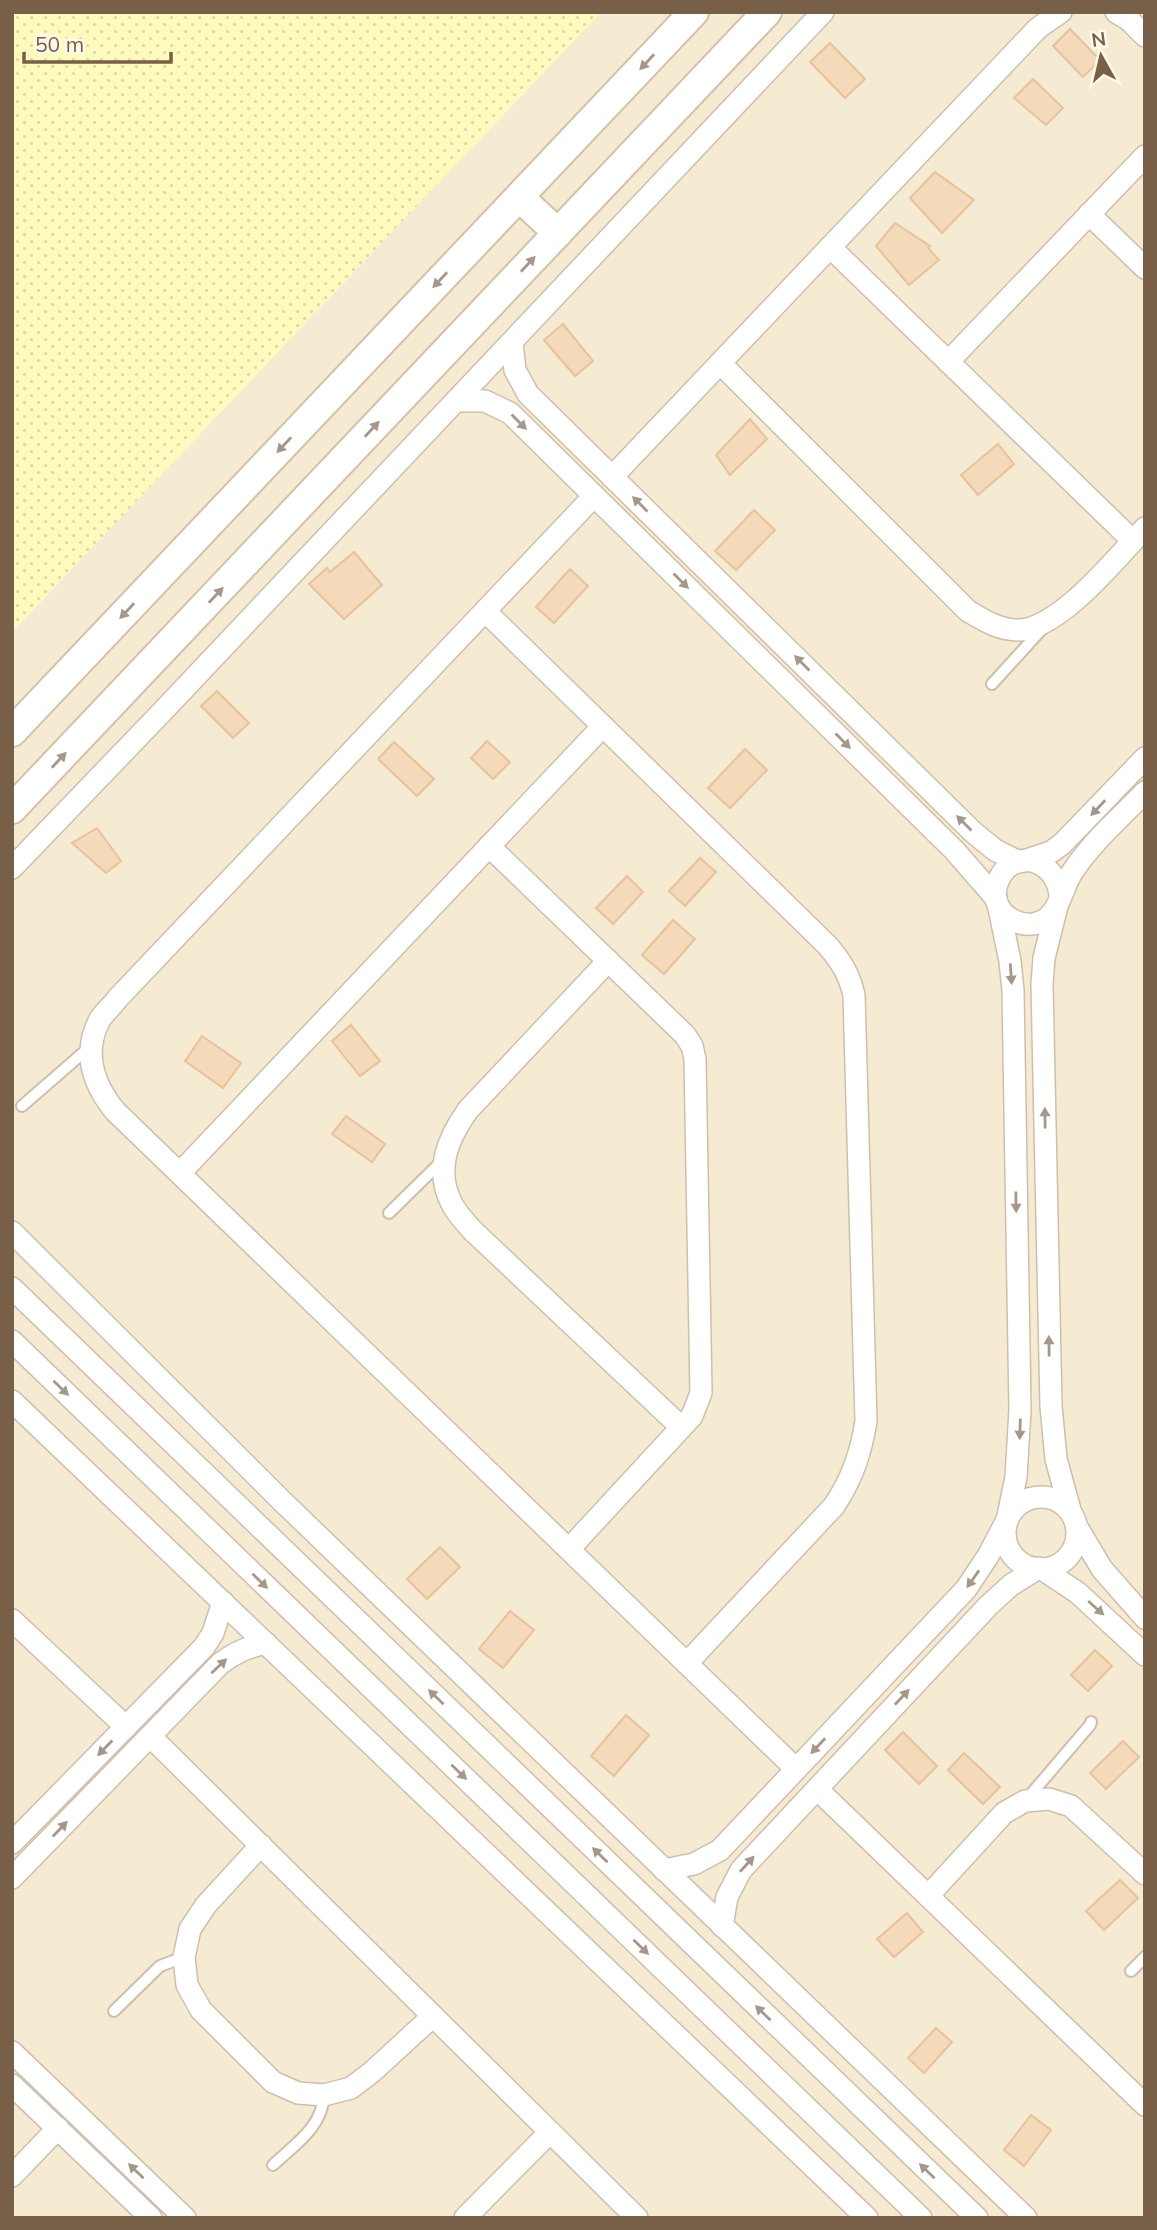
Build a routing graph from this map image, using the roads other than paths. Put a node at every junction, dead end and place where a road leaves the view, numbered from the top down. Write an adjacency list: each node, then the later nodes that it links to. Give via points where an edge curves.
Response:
1 (694, 12): 8 (street, one-way to 8)
2 (767, 12): 10 (street)
3 (823, 12): 13 (street)
4 (1061, 12): 11 (street, via 1038,29)
5 (1116, 12): 6 (street)
6 (1145, 36)
7 (1145, 156): 9 (street)
8 (519, 197): 10 (street); 24 (street, one-way to 24)
9 (1089, 214): 12 (street); 14 (street)
10 (558, 233): 27 (street, one-way to 10)
11 (830, 247): 14 (street); 15 (street)
12 (1145, 268)
13 (512, 342): 16 (street); 17 (street, via 515,370 528,394)
14 (948, 362): 19 (street)
15 (720, 363): 17 (street); 21 (street, via 968,611 993,626 1020,630)
16 (457, 401): 18 (street, one-way to 18, via 485,401 510,413); 30 (street)
17 (612, 477): 29 (street, one-way to 17, via 995,850 973,832)
18 (594, 496): 20 (street); 32 (street, one-way to 32, via 954,850)
19 (1139, 534): 21 (street)
20 (485, 611): 23 (street); 34 (street, via 118,998 100,1019)
21 (1048, 623): 22 (lane)
22 (992, 684)
23 (603, 726): 28 (street); 57 (street, via 833,952 849,976 854,995 863,1442 852,1476 834,1506)
24 (12, 732)
25 (1145, 758): 29 (street, one-way to 29, via 1062,844)
26 (1145, 792): 31 (street, via 1080,862)
27 (12, 809)
28 (489, 846): 33 (street); 37 (street)
29 (1022, 861): 31 (street, via 1036,862 1054,874); 32 (street, via 1003,872 996,889)
30 (12, 867)
31 (1059, 901): 32 (street, via 1051,916 1028,925 1006,917); 45 (street, one-way to 31, via 1056,1459 1051,1406 1042,1012 1044,958)
32 (997, 903): 44 (street, one-way to 44, via 1013,990 1020,1410)
33 (608, 961): 36 (street, via 468,1110 452,1132); 43 (street, via 685,1035 694,1052 702,1381 692,1416)
34 (92, 1045): 35 (lane); 37 (street, via 92,1069 100,1092)
35 (22, 1106)
36 (444, 1158): 38 (lane); 43 (street, via 452,1205 473,1231)
37 (180, 1173): 47 (street)
38 (389, 1213)
39 (12, 1232): 50 (street)
40 (12, 1288): 46 (street)
41 (12, 1341): 48 (street, one-way to 48)
42 (12, 1401): 51 (street)
43 (681, 1427): 47 (street)
44 (1008, 1518): 45 (street, via 1026,1500 1049,1497 1061,1502); 49 (street, via 1006,1542 1011,1552 1027,1566); 61 (street, one-way to 61, via 966,1589)
45 (1073, 1518): 49 (street, via 1074,1547 1069,1556); 52 (street, via 1102,1569)
46 (256, 1523): 48 (street); 53 (street)
47 (569, 1549): 57 (street)
48 (229, 1551): 91 (street, one-way to 91)
49 (1040, 1569): 56 (street, one-way to 56, via 1079,1593); 62 (street, one-way to 49, via 999,1594)
50 (378, 1594): 53 (street); 66 (street)
51 (223, 1602): 55 (street); 59 (street, via 204,1647)
52 (1145, 1618)
53 (359, 1622): 81 (street, one-way to 53)
54 (16, 1629): 59 (street)
55 (266, 1643): 60 (street, one-way to 55, via 221,1662); 90 (street)
56 (1145, 1655)
57 (687, 1663): 61 (street)
58 (1091, 1722): 63 (lane)
59 (126, 1727): 64 (street, one-way to 64)
60 (150, 1736): 65 (street); 68 (street, one-way to 60)
61 (796, 1769): 66 (street, via 720,1850 694,1864)
62 (817, 1789): 69 (street); 70 (street, one-way to 62, via 727,1896 741,1870)
63 (1025, 1801): 67 (street, via 1049,1798 1072,1806); 69 (street, via 1004,1814)
64 (12, 1843)
65 (261, 1845): 72 (street, via 206,1905 190,1929); 75 (street)
66 (664, 1870): 70 (street)
67 (1145, 1874)
68 (12, 1878)
69 (928, 1896): 80 (street)
70 (722, 1926): 78 (street)
71 (1145, 1956): 73 (lane)
72 (184, 1957): 74 (lane, via 160,1966); 79 (street, via 187,1985 201,2010 273,2082 298,2093)
73 (1131, 1971)
74 (114, 2011)
75 (433, 2016): 79 (street, via 351,2088); 83 (street)
76 (12, 2052): 87 (street, one-way to 76)
77 (12, 2085): 82 (street)
78 (893, 2090): 81 (street); 93 (street)
79 (324, 2095): 84 (lane, via 314,2126)
80 (1145, 2105)
81 (871, 2117): 92 (street, one-way to 81)
82 (58, 2129): 85 (street); 86 (street)
83 (550, 2132): 88 (street); 89 (street)
84 (273, 2165)
85 (12, 2176)
86 (151, 2218)
87 (185, 2218)
88 (465, 2218)
89 (637, 2218)
90 (867, 2218)
91 (921, 2218)
92 (977, 2218)
93 (1026, 2218)

